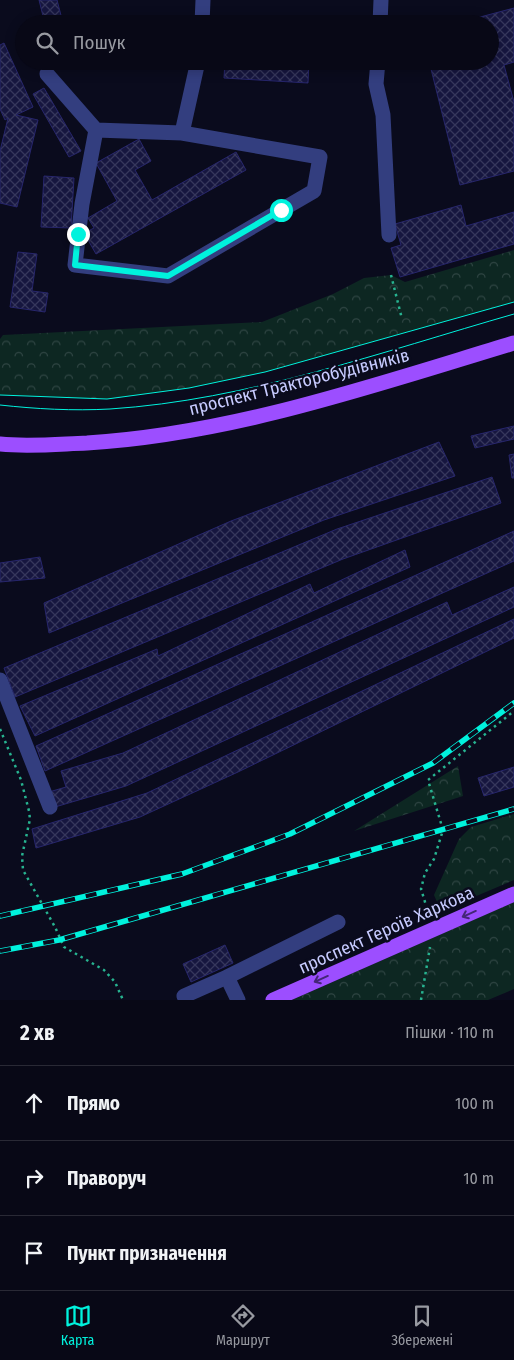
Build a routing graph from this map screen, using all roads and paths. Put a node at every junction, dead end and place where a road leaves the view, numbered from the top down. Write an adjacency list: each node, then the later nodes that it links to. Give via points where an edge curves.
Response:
1 (203, 0): 3 (lane)
2 (381, 0): 4 (lane)
3 (202, 15)
4 (380, 15)
5 (196, 70): 9 (lane)
6 (377, 70): 10 (lane, via 376,84 383,115)
7 (48, 74): 8 (lane)
8 (96, 130): 9 (lane); 9 (lane, via 75,265 168,276 314,191 320,157)
9 (182, 132)
10 (389, 235)
11 (391, 275): 12 (path)
12 (402, 319)
13 (514, 343): 14 (main road, проспект Тракторобудівників, via 221,425 128,440)
14 (0, 444)
15 (0, 680): 18 (lane)
16 (514, 711): 21 (path, via 428,780 443,830 421,889)
17 (0, 729): 24 (path, via 21,780 29,811 23,870 64,947 104,970 115,982)
18 (50, 807)
19 (514, 894): 21 (main road, проспект Героїв Харкова, one-way to 21)
20 (338, 922): 22 (lane)
21 (434, 929): 26 (main road, проспект Героїв Харкова, one-way to 26); 27 (path)
22 (227, 977): 23 (lane); 25 (lane)
23 (184, 996)
24 (123, 1000)
25 (238, 1000)
26 (272, 1000)
27 (421, 1000)

